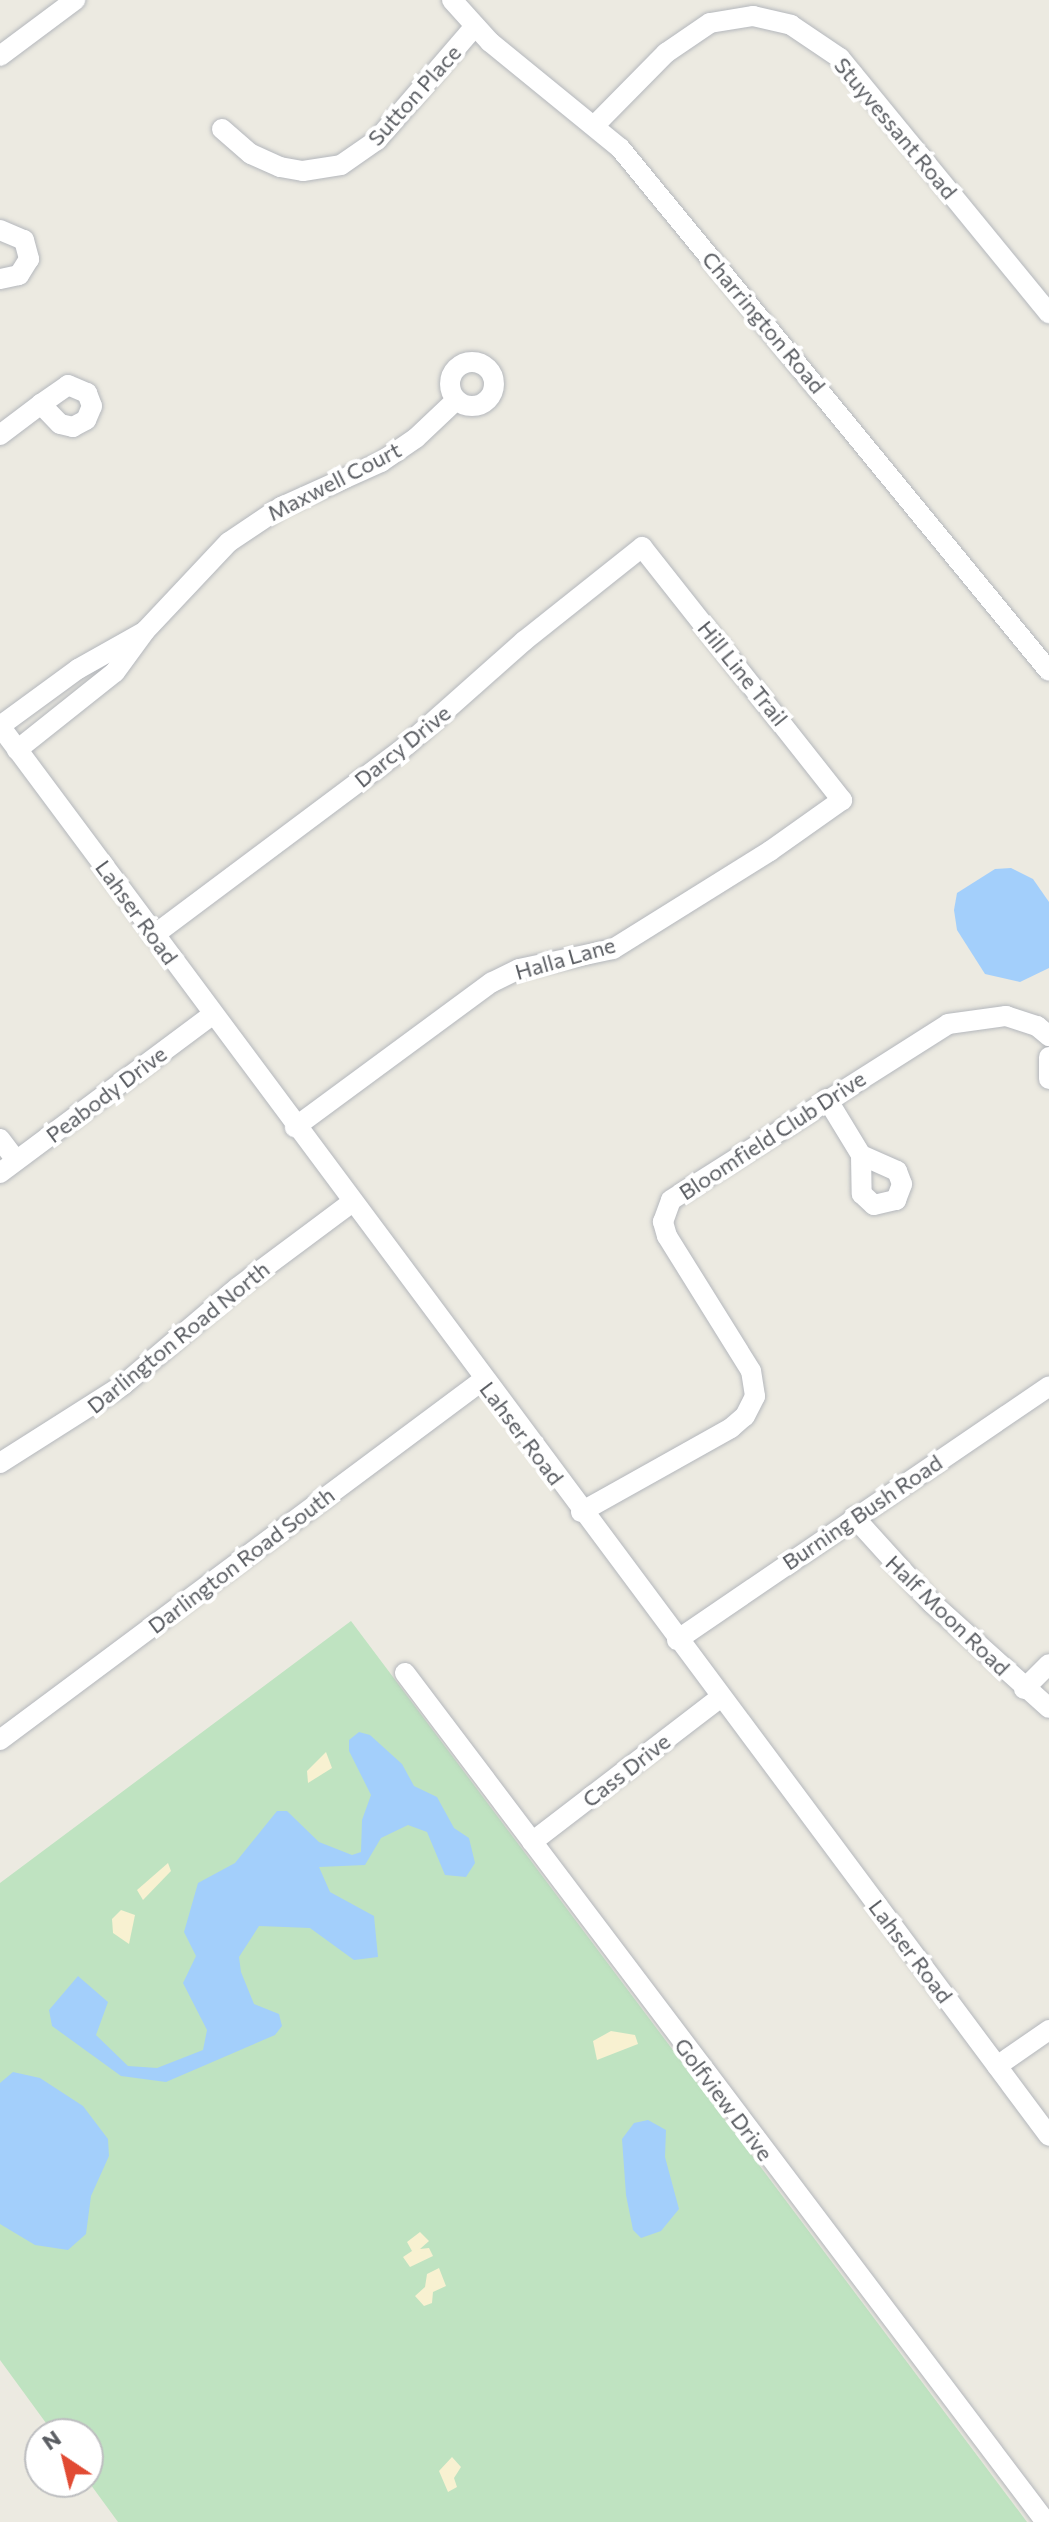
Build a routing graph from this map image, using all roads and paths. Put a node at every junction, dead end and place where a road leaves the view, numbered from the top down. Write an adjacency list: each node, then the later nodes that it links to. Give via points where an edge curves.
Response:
1 (75, 0): 4 (street)
2 (452, 0): 3 (street, Charrington Road)
3 (475, 26): 5 (street, Charrington Road); 6 (street, Sutton Place, via 377,140 341,165 303,171 280,167 251,154)
4 (0, 56)
5 (596, 124): 9 (street, Stuyvessant Road, via 666,53 710,23 753,16 791,25 840,58); 15 (street, Charrington Road)
6 (222, 129)
7 (0, 230): 8 (street, via 24,240 29,259 19,275)
8 (0, 279)
9 (1049, 313)
10 (456, 400): 14 (street, Maxwell Court, via 390,456 244,530)
11 (41, 404): 12 (street)
12 (0, 435)
13 (642, 547): 18 (street, Hill Line Trail); 19 (street, Darcy Drive, via 524,641 400,751)
14 (145, 631): 16 (street, Maxwell Court, via 78,669); 17 (street, Maxwell Court, via 115,672)
15 (1049, 671)
16 (0, 726): 17 (street, Lahser Road)
17 (17, 750): 19 (street, Lahser Road)
18 (842, 800): 25 (street, Halla Lane, via 613,949 519,969 492,982)
19 (154, 935): 20 (street, Lahser Road)
20 (212, 1015): 25 (street, Lahser Road); 28 (street, Peabody Drive)
21 (1049, 1036): 24 (street, Bloomfield Club Drive, via 1037,1026 1006,1016 963,1019 931,1032)
22 (1049, 1057): 23 (street)
23 (1049, 1079)
24 (827, 1099): 27 (street); 33 (street, Bloomfield Club Drive, via 680,1194 665,1211 667,1236 751,1371 757,1385 752,1407 714,1439)
25 (295, 1127): 29 (street, Lahser Road)
26 (0, 1139): 28 (street)
27 (861, 1155)
28 (8, 1166)
29 (351, 1203): 30 (street, Lahser Road); 32 (street, Darlington Road North, via 237,1288 112,1393)
30 (483, 1380): 33 (street, Lahser Road); 41 (street, Darlington Road South)
31 (1049, 1386): 34 (street, Burning Bush Road)
32 (0, 1463)
33 (581, 1512): 35 (street, Lahser Road)
34 (854, 1517): 35 (street, Burning Bush Road); 38 (street, Half Moon Road, via 932,1603)
35 (677, 1640): 39 (street, Lahser Road)
36 (1049, 1664): 38 (street)
37 (405, 1673): 42 (street, Golfview Drive)
38 (1024, 1689): 40 (street, Half Moon Road)
39 (720, 1698): 42 (street, Cass Drive); 44 (street, Lahser Road)
40 (1049, 1708)
41 (0, 1740)
42 (532, 1842): 46 (street, Golfview Drive)
43 (1049, 2030): 44 (street)
44 (997, 2066): 45 (street, Lahser Road)
45 (1049, 2136)
46 (1046, 2522)

